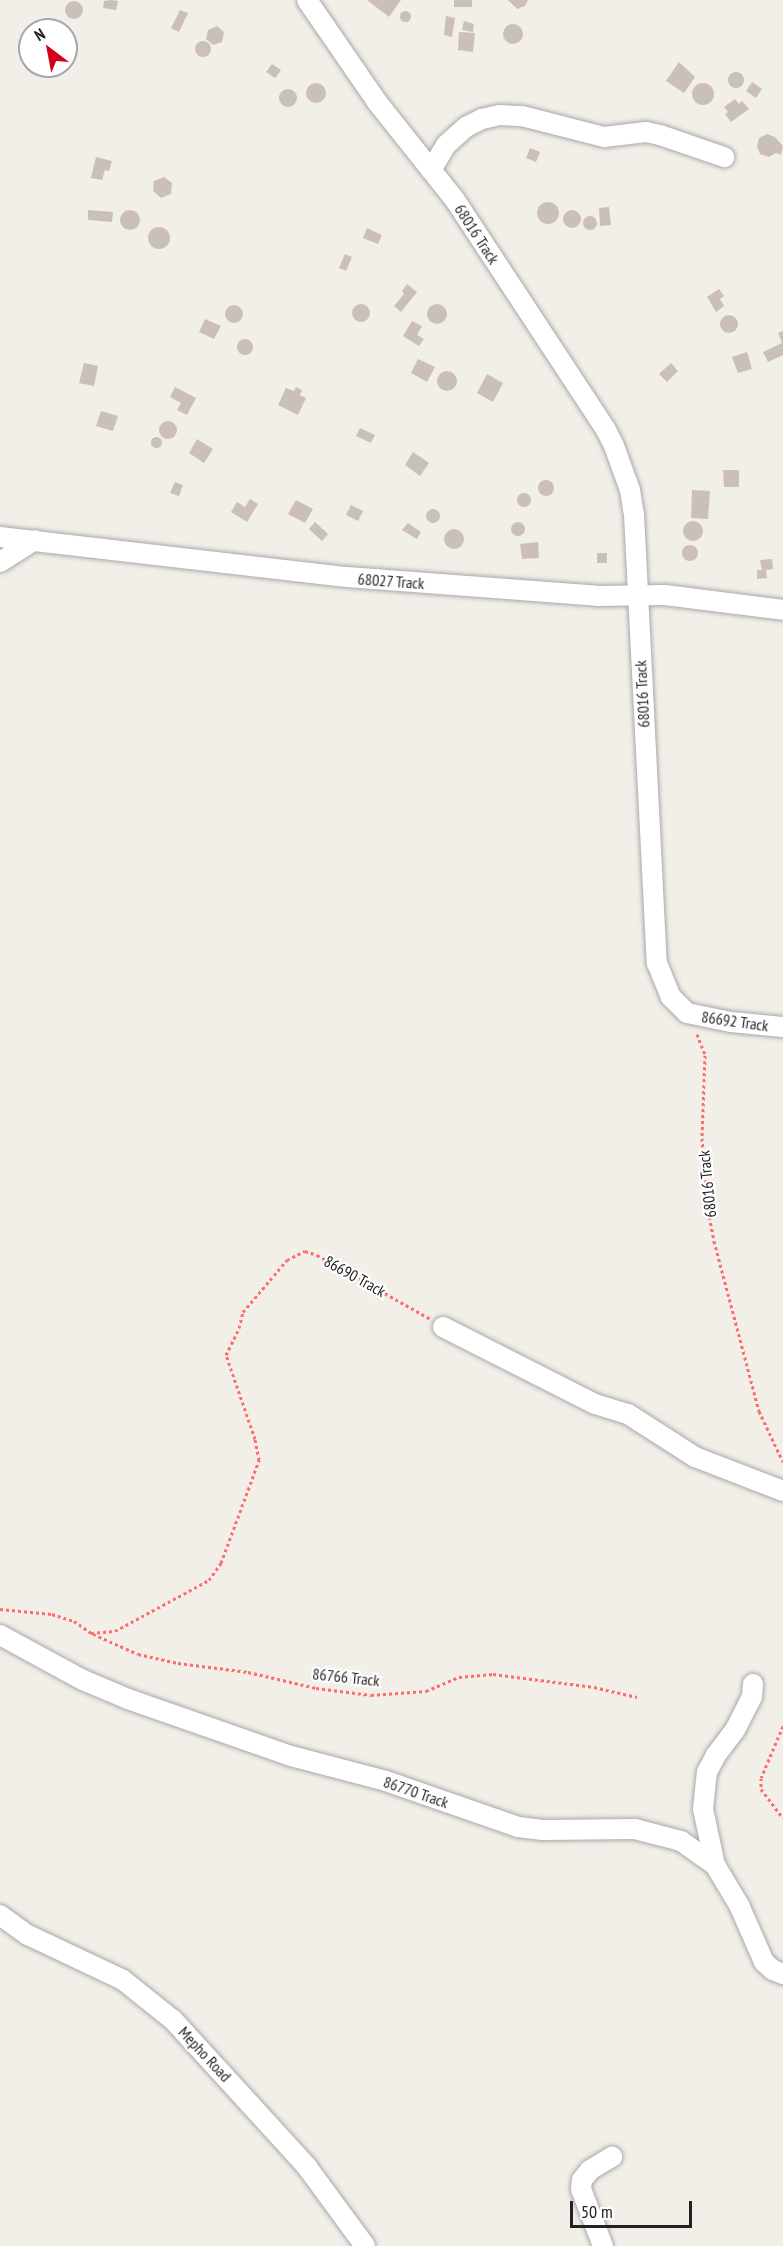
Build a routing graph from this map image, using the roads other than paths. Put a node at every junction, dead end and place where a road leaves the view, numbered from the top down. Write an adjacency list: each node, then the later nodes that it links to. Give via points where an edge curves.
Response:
1 (307, 0): 3 (street, 68016 Track, via 377,102)
2 (724, 157): 3 (street, via 646,132 604,137 522,116 500,115 466,127 446,145)
3 (432, 170): 7 (street, 68016 Track, via 610,438 630,490)
4 (0, 537): 5 (street, 68027 Track)
5 (35, 540): 6 (street); 7 (street, 68027 Track, via 346,577 597,596)
6 (0, 562)
7 (636, 594): 8 (street, 68027 Track, via 719,600); 9 (street, 68016 Track, via 657,963 671,997)
8 (783, 610)
9 (687, 1013): 10 (street, 86692 Track)
10 (783, 1027)
11 (443, 1327): 12 (street, via 595,1404 628,1414 695,1457)
12 (783, 1491)
13 (0, 1635): 15 (street, 86770 Track, via 109,1691 291,1756 386,1781 518,1827 635,1829 661,1835 699,1851)
14 (753, 1684): 15 (street, via 752,1696 735,1730 706,1772 703,1809)
15 (715, 1865): 17 (street, 86770 Track, via 739,1905 764,1962)
16 (0, 1915): 19 (street, Mepho Road, via 28,1935 123,1980 173,2020 307,2167)
17 (783, 1974)
18 (612, 2157): 20 (street, via 590,2170 580,2189)
19 (365, 2246)
20 (603, 2246)

